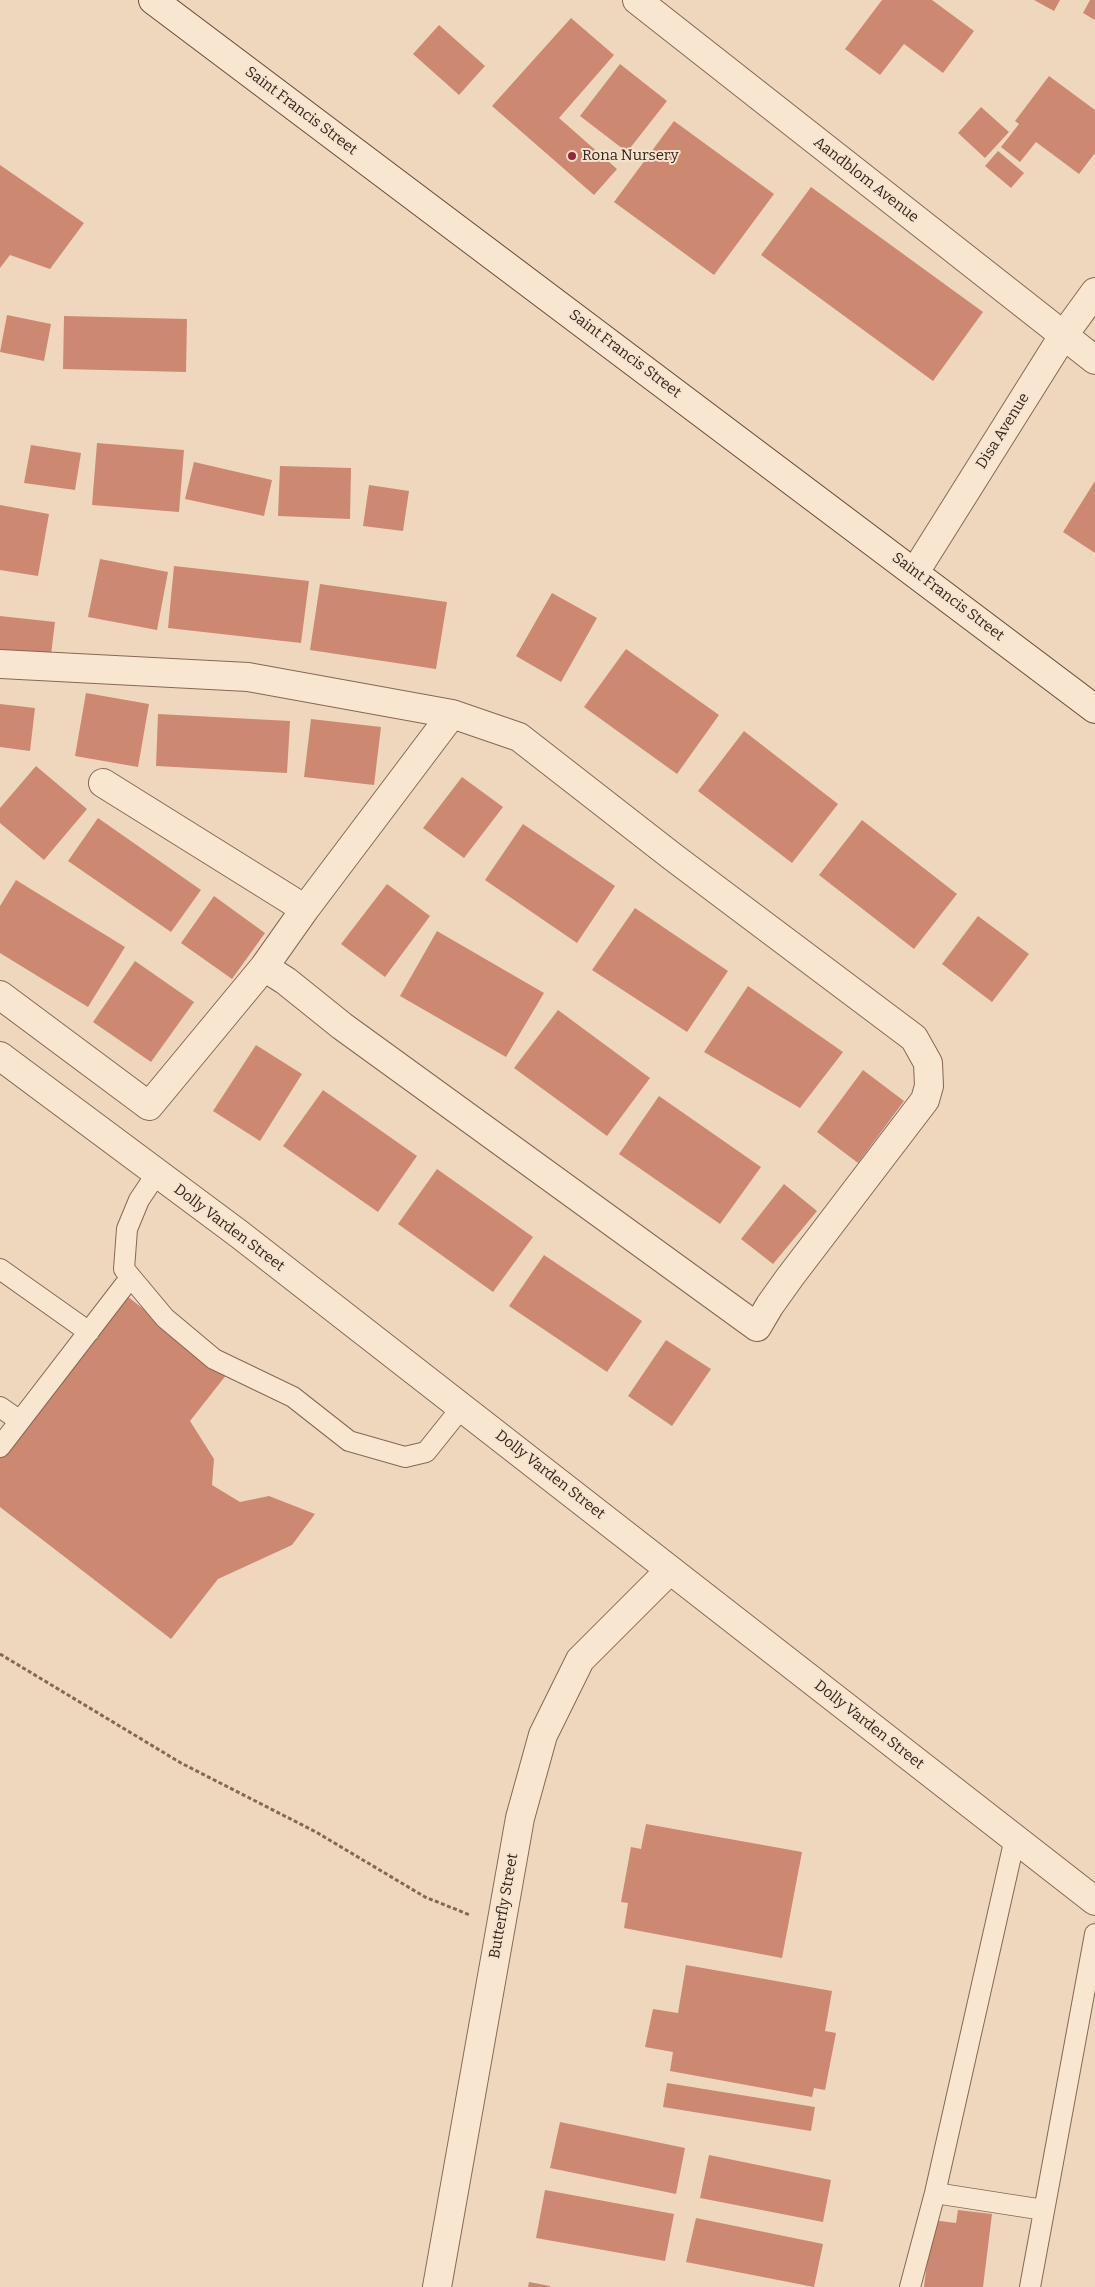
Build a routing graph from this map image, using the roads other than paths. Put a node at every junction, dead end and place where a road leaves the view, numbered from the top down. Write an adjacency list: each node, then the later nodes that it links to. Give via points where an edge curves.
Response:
1 (153, 0): 6 (street, Saint Francis Street)
2 (637, 0): 4 (street, Aandblom Avenue)
3 (1095, 292): 4 (street, Disa Avenue)
4 (1063, 336): 5 (street, Aandblom Avenue); 6 (street, Disa Avenue)
5 (1095, 360)
6 (915, 572): 8 (street, Saint Francis Street)
7 (0, 664): 9 (street, via 248,677)
8 (1095, 709)
9 (452, 714): 11 (street); 12 (street, via 519,737 914,1038 928,1063 929,1086 925,1100 780,1291 758,1327)
10 (103, 783): 11 (street)
11 (305, 909): 12 (street)
12 (264, 967): 13 (street, via 150,1106)
13 (0, 995)
14 (0, 1056): 15 (street, Dolly Varden Street)
15 (157, 1173): 17 (lane, via 139,1200 127,1229 124,1269); 20 (street, Dolly Varden Street)
16 (0, 1269): 18 (lane)
17 (130, 1278): 18 (lane); 20 (lane, via 164,1318 214,1360 293,1398 349,1441 405,1457 426,1452)
18 (89, 1332): 21 (lane)
19 (0, 1407): 21 (lane)
20 (462, 1407): 23 (street, Dolly Varden Street)
21 (20, 1421): 22 (lane)
22 (0, 1447)
23 (670, 1570): 24 (street, Dolly Varden Street); 29 (street, Butterfly Street, via 580,1660 543,1735 520,1818)
24 (1015, 1838): 25 (street, Dolly Varden Street); 27 (lane)
25 (1095, 1901)
26 (1095, 1934): 28 (lane)
27 (935, 2193): 28 (lane); 30 (lane)
28 (1044, 2210): 31 (lane)
29 (437, 2287)
30 (910, 2287)
31 (1030, 2287)

